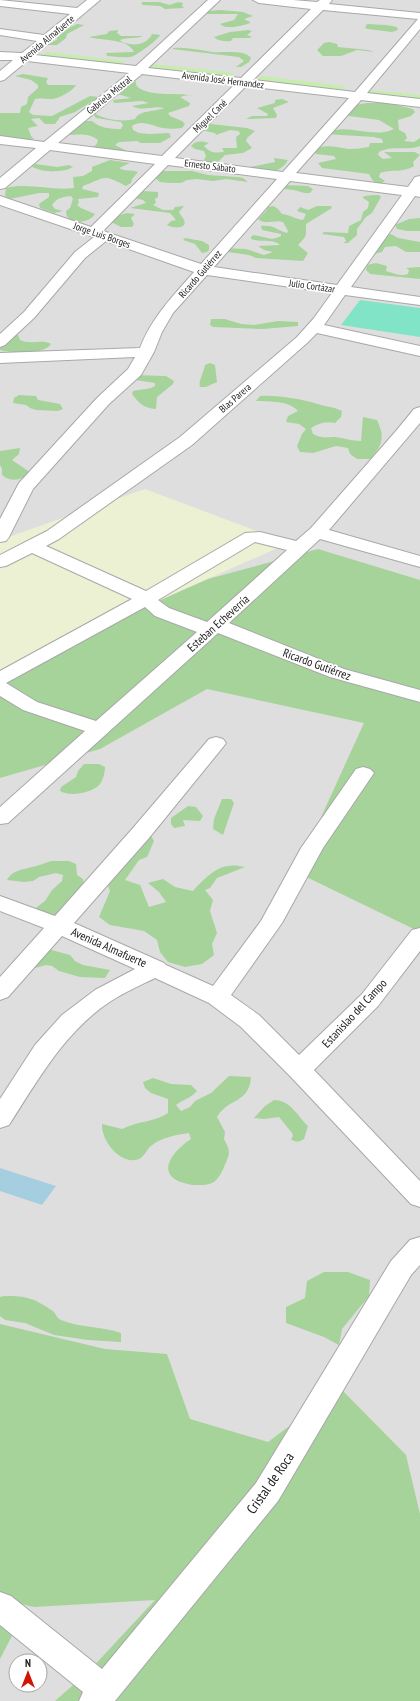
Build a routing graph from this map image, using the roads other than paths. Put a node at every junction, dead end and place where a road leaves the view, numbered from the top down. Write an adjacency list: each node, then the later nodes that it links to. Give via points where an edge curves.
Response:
1 (94, 0): 6 (street, Avenida Almafuerte)
2 (214, 0): 14 (street, Gabriela Mistral)
3 (260, 0): 5 (street)
4 (0, 3): 6 (street)
5 (323, 3): 7 (street); 17 (street, Miguel Cané)
6 (79, 12): 10 (street, Avenida Almafuerte)
7 (420, 16)
8 (420, 22): 18 (street, Ricardo Gutiérrez)
9 (0, 32): 10 (street)
10 (46, 39): 11 (street, Avenida Almafuerte)
11 (35, 48): 13 (street, Avenida Almafuerte); 14 (street, Avenida José Hernandez)
12 (0, 56): 13 (street, Avenida José Hernandez)
13 (25, 57): 15 (street, Avenida José Hernandez); 16 (street, Avenida Almafuerte)
14 (148, 62): 15 (street, Gabriela Mistral); 17 (street, Avenida José Hernandez)
15 (138, 71): 17 (street, Avenida José Hernandez); 22 (street, Gabriela Mistral)
16 (0, 77)
17 (248, 78): 18 (street, Avenida José Hernandez); 23 (street, Miguel Cané)
18 (361, 92): 19 (street, Avenida José Hernandez); 20 (street, Avenida José Hernandez); 24 (street, Ricardo Gutiérrez)
19 (420, 94)
20 (420, 103)
21 (0, 140): 22 (street, Ernesto Sábato)
22 (46, 146): 23 (street, Ernesto Sábato); 25 (street, Gabriela Mistral)
23 (164, 161): 24 (street, Ernesto Sábato); 28 (street, Miguel Cané)
24 (286, 176): 26 (street, Ernesto Sábato); 29 (street, Ricardo Gutiérrez)
25 (0, 185)
26 (417, 188): 30 (street, Blas Parera)
27 (0, 200): 28 (street, Jorge Luis Borges)
28 (100, 233): 29 (street, Jorge Luis Borges); 33 (street, Miguel Cané, via 29,315)
29 (203, 270): 30 (street, Julio Cortázar); 35 (street, Ricardo Gutiérrez, via 167,311)
30 (341, 290): 31 (street, Julio Cortázar); 32 (street, Blas Parera)
31 (420, 301)
32 (313, 327): 34 (street); 40 (street, Blas Parera, via 302,340 186,441)
33 (0, 342)
34 (420, 351)
35 (146, 352): 36 (street); 39 (street, Ricardo Gutiérrez, via 135,372 103,401 25,487)
36 (0, 358)
37 (420, 412): 38 (street, Esteban Echeverría)
38 (317, 532): 41 (street, Esteban Echeverría); 43 (street)
39 (0, 537)
40 (33, 547): 42 (street, Blas Parera); 44 (street, Ricardo Gutiérrez)
41 (300, 548): 44 (street, via 251,537); 45 (street, Esteban Echeverría)
42 (2, 558)
43 (420, 562)
44 (146, 600): 45 (street, Ricardo Gutiérrez, via 162,612); 46 (street)
45 (213, 628): 48 (street, Ricardo Gutiérrez, via 337,673); 49 (street, Esteban Echeverría)
46 (0, 679)
47 (0, 688): 49 (street, via 30,706)
48 (420, 696)
49 (99, 729): 52 (street, Esteban Echeverría)
50 (216, 743): 54 (street)
51 (363, 773): 58 (street, via 312,848 271,923)
52 (0, 818)
53 (0, 903): 54 (street, Avenida Almafuerte)
54 (60, 926): 56 (street, Avenida Almafuerte); 57 (street)
55 (420, 934): 59 (street, Estanislao del Campo, via 370,1000)
56 (156, 968): 58 (street, Avenida Almafuerte); 60 (street, via 103,995 72,1021 44,1051)
57 (0, 992)
58 (217, 996): 59 (street, Avenida Almafuerte, via 250,1021)
59 (299, 1070): 61 (street, Avenida Almafuerte)
60 (0, 1119)
61 (420, 1197)
62 (420, 1247): 64 (street, Cristal de Roca, via 401,1268 267,1492)
63 (0, 1606): 64 (street)
64 (99, 1695)

